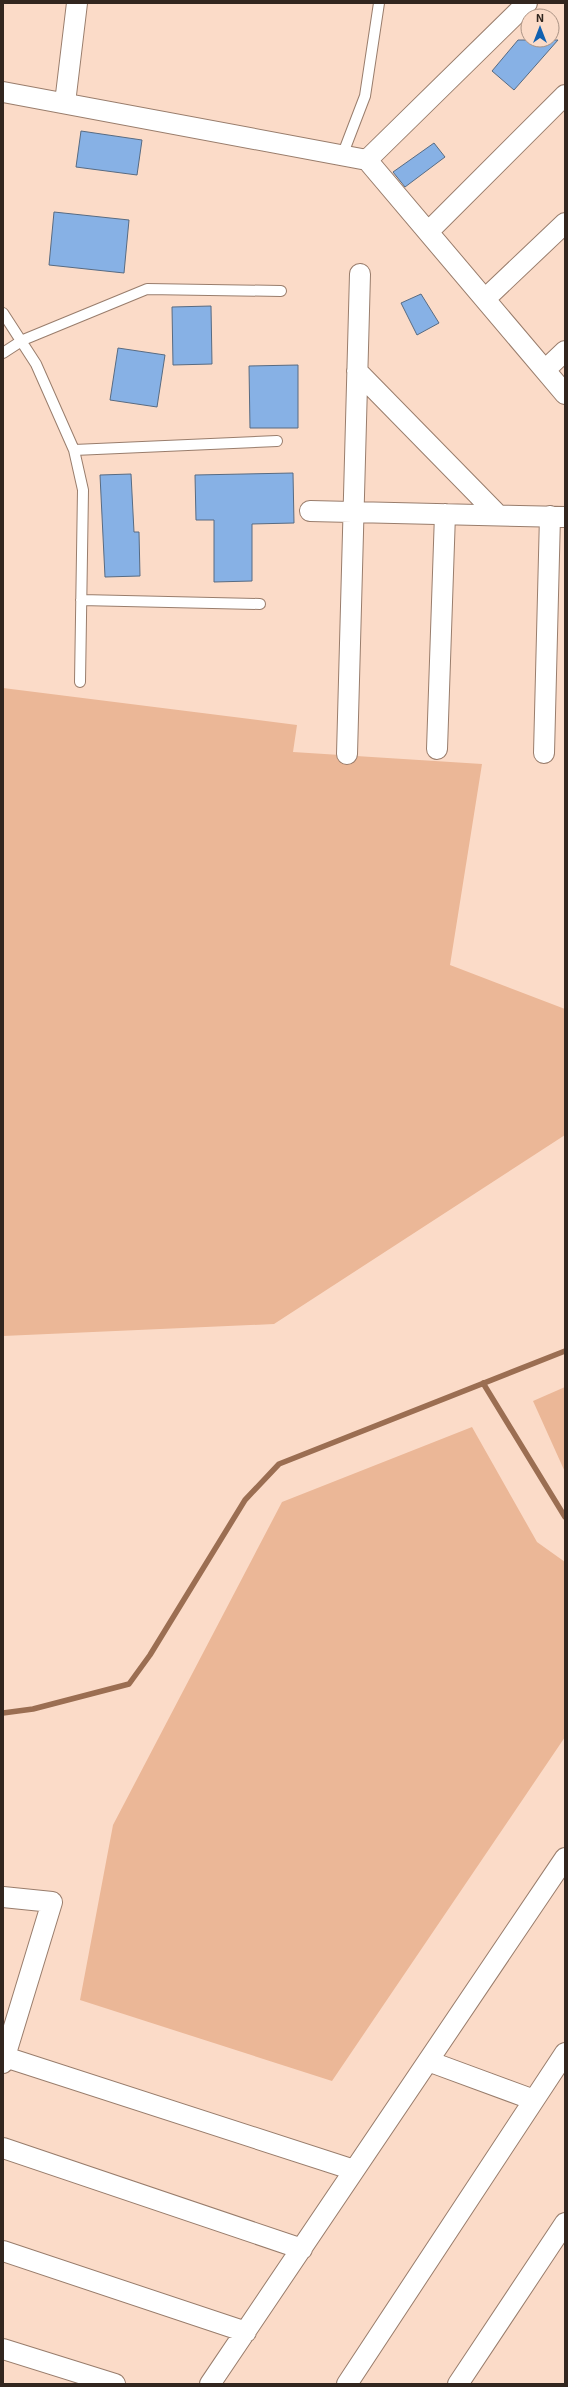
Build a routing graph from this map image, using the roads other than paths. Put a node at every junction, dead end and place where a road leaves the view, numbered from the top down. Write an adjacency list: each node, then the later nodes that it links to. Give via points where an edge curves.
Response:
1 (77, 3): 6 (street)
2 (379, 3): 7 (lane, via 365,96)
3 (527, 3): 8 (street)
4 (3, 92): 6 (street)
5 (565, 95): 10 (street)
6 (65, 103): 7 (street)
7 (342, 156): 8 (street)
8 (367, 160): 10 (street)
9 (565, 223): 13 (street)
10 (428, 232): 13 (street)
11 (360, 274): 19 (street)
12 (281, 291): 15 (lane, via 147,289)
13 (485, 299): 18 (street)
14 (3, 313): 15 (lane)
15 (22, 340): 17 (lane); 22 (lane, via 36,364)
16 (565, 350): 18 (street)
17 (3, 353)
18 (545, 370): 20 (street)
19 (357, 371): 24 (street); 26 (street)
20 (565, 394)
21 (277, 441): 22 (lane)
22 (74, 450): 28 (lane, via 83,490)
23 (310, 511): 24 (street)
24 (353, 512): 25 (street); 33 (street)
25 (445, 514): 26 (street); 31 (street)
26 (498, 515): 27 (street)
27 (557, 517): 32 (street)
28 (81, 600): 29 (lane); 30 (lane)
29 (260, 604)
30 (80, 682)
31 (437, 749)
32 (544, 753)
33 (347, 754)
34 (565, 1858): 38 (street)
35 (3, 1897): 37 (street, via 52,1902)
36 (565, 2053): 39 (street)
37 (4, 2060): 41 (street)
38 (428, 2061): 39 (street); 41 (street)
39 (534, 2100): 49 (street)
40 (3, 2148): 43 (street)
41 (354, 2170): 43 (street)
42 (565, 2223): 50 (street)
43 (302, 2249): 45 (street)
44 (3, 2251): 45 (street)
45 (246, 2332): 48 (street)
46 (3, 2349): 47 (street)
47 (115, 2384)
48 (210, 2384)
49 (348, 2384)
50 (458, 2384)

